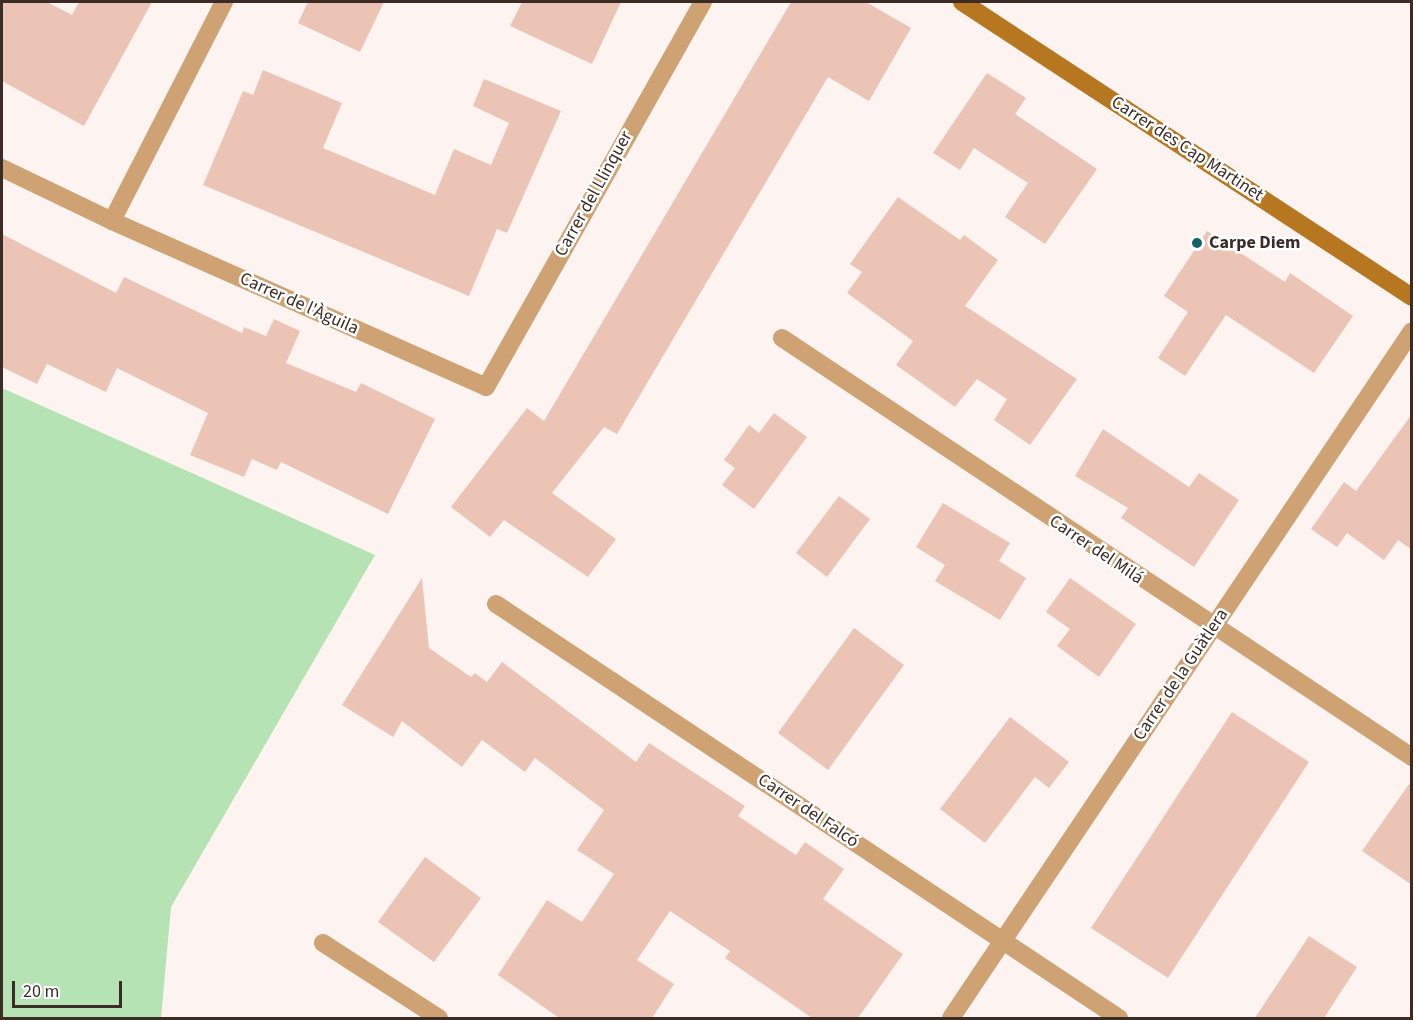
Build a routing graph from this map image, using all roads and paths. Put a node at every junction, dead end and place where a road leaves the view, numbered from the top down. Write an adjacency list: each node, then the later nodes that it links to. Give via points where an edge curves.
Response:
1 (224, 2): 5 (street)
2 (703, 2): 9 (street, Carrer del Llinquer)
3 (962, 2): 6 (street, Carrer des Cap Martinet)
4 (2, 168): 5 (street, Carrer de l'Àguila)
5 (112, 221): 9 (street, Carrer de l'Àguila)
6 (1412, 297)
7 (1412, 331): 11 (street, Carrer de la Guàtlera)
8 (782, 338): 11 (street, Carrer del Milá)
9 (486, 387)
10 (496, 604): 13 (street, Carrer del Falcó)
11 (1212, 629): 12 (street, Carrer del Milá); 13 (street, Carrer de la Guàtlera)
12 (1412, 758)
13 (1004, 941): 16 (street, Carrer de la Guàtlera); 17 (street, Carrer del Falcó)
14 (323, 942): 15 (street)
15 (439, 1018)
16 (951, 1018)
17 (1119, 1018)

